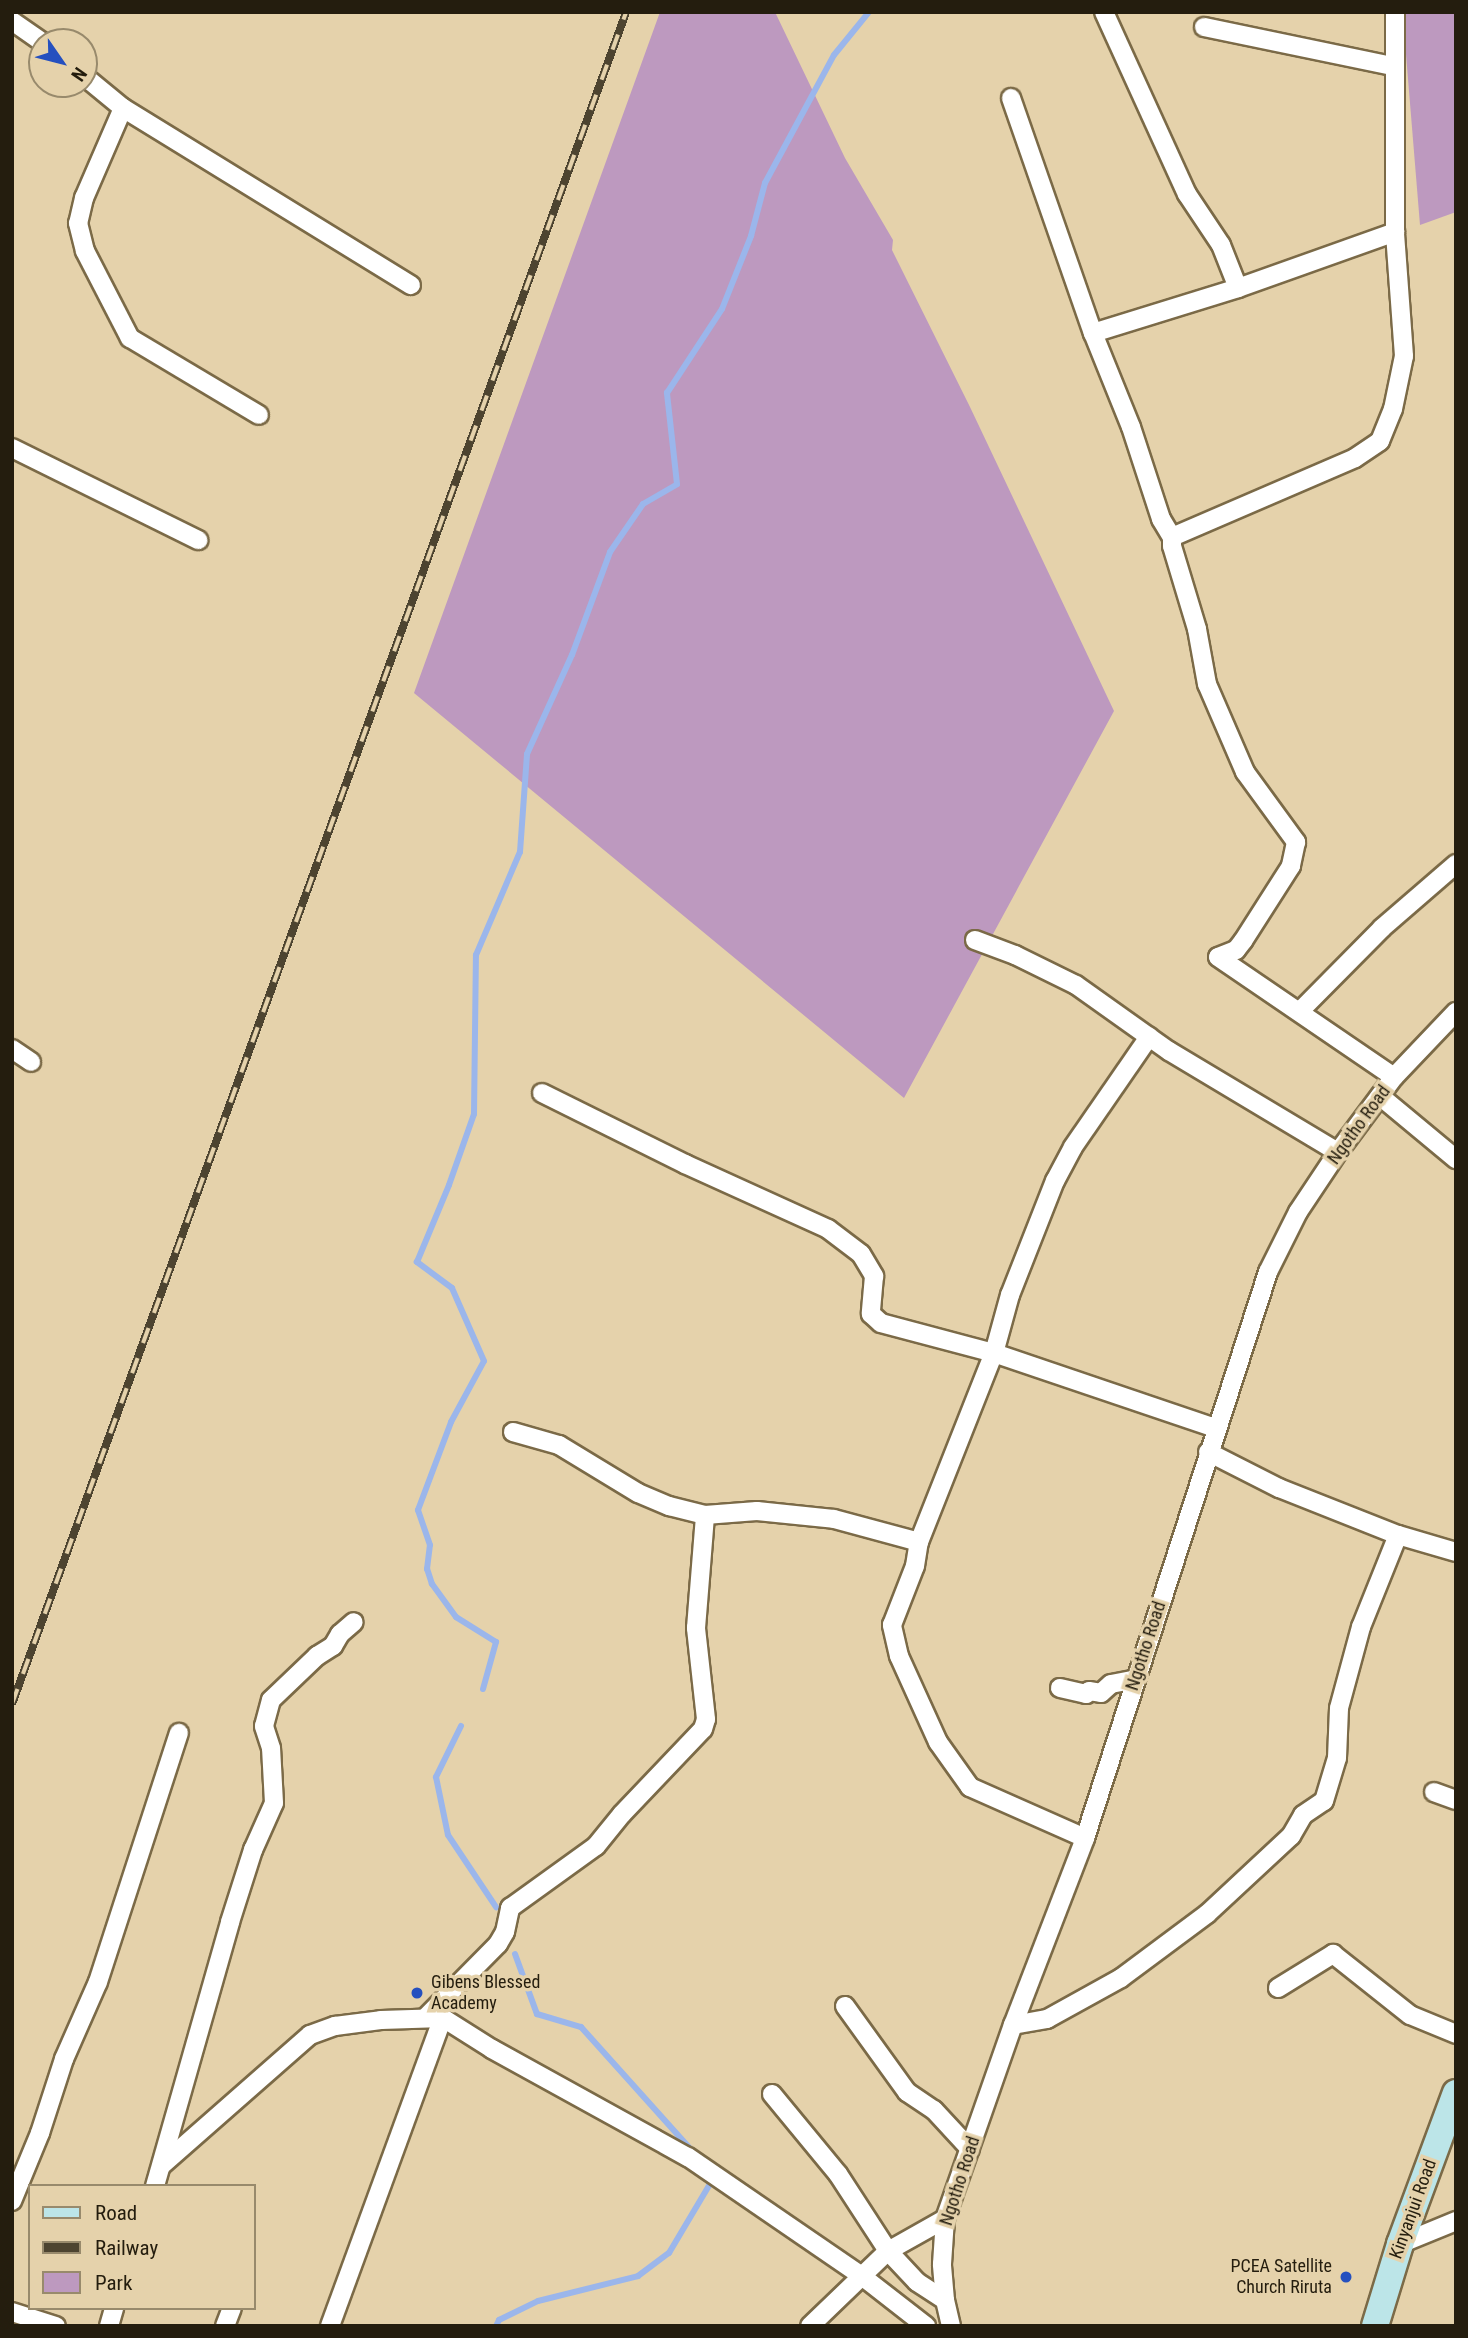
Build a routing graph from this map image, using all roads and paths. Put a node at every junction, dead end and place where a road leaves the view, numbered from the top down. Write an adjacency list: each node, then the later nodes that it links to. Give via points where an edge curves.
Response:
1 (1104, 12): 12 (street, via 1187,194 1221,245)
2 (1395, 12): 6 (street)
3 (12, 22): 5 (street)
4 (1204, 27): 6 (street)
5 (28, 33)
6 (1393, 66): 10 (street)
7 (98, 87): 9 (street)
8 (1011, 98): 13 (street)
9 (123, 108): 11 (street); 14 (street, via 84,198 78,223 85,251 130,338)
10 (1395, 232): 12 (street); 16 (street, via 1404,356 1393,410 1380,441 1355,458)
11 (411, 285)
12 (1238, 288): 13 (street)
13 (1093, 333): 16 (street, via 1161,519)
14 (258, 415)
15 (12, 448): 17 (street)
16 (1172, 537): 20 (street, via 1207,684 1245,772 1296,842 1291,866 1243,941 1236,950 1218,957)
17 (198, 540)
18 (1456, 864): 20 (street, via 1382,928)
19 (975, 940): 22 (street, via 1076,985)
20 (1300, 1011): 25 (street)
21 (1456, 1012): 25 (street, Ngotho Road)
22 (1149, 1037): 28 (street); 30 (street, via 1055,1181 1010,1295)
23 (12, 1049): 24 (street)
24 (31, 1062)
25 (1394, 1077): 27 (street, Ngotho Road)
26 (542, 1093): 30 (street, via 828,1228 861,1254 874,1276 872,1314 881,1322)
27 (1380, 1096): 28 (street, Ngotho Road); 29 (street)
28 (1338, 1152): 31 (street, Ngotho Road, via 1298,1212 1268,1272)
29 (1456, 1159)
30 (994, 1353): 31 (street); 36 (street)
31 (1216, 1428): 33 (street, Ngotho Road)
32 (513, 1432): 34 (street, via 559,1445 638,1493)
33 (1208, 1452): 35 (street, via 1279,1488); 39 (street, Ngotho Road)
34 (705, 1515): 36 (street, via 757,1511 834,1519); 47 (street, via 696,1628 706,1719 703,1729 596,1846 510,1908 498,1944)
35 (1398, 1535): 37 (street); 48 (street, via 1361,1627 1339,1707 1337,1758 1324,1801 1303,1815 1291,1836 1207,1914 1121,1978 1046,2019)
36 (919, 1542): 44 (street, via 915,1566 892,1625 906,1674 938,1742 970,1787)
37 (1456, 1552)
38 (354, 1622): 53 (street, via 271,1700 264,1726 271,1748 274,1802 230,1922)
39 (1136, 1679): 40 (street, via 1111,1684 1101,1693); 44 (street, Ngotho Road)
40 (1060, 1688)
41 (179, 1733): 55 (street, via 98,1982 64,2059)
42 (1434, 1792): 43 (street)
43 (1456, 1800)
44 (1085, 1838): 48 (street, Ngotho Road)
45 (1278, 1988): 49 (street, via 1333,1954 1410,2015)
46 (845, 2006): 52 (street, via 907,2092 934,2110)
47 (434, 2018): 53 (street, via 335,2026 310,2035); 60 (street, via 688,2157); 64 (street)
48 (1013, 2025): 52 (street, Ngotho Road)
49 (1456, 2034)
50 (772, 2094): 59 (street, via 832,2166)
51 (1456, 2094): 58 (main road, Kinyanjui Road)
52 (970, 2149): 56 (street, Ngotho Road)
53 (162, 2165): 54 (street)
54 (156, 2184)
55 (12, 2201)
56 (945, 2219): 59 (street); 61 (street, Ngotho Road)
57 (1456, 2221): 58 (street)
58 (1400, 2244): 68 (main road, Kinyanjui Road)
59 (888, 2251): 60 (street); 61 (street, via 917,2282)
60 (863, 2277): 65 (street); 66 (street)
61 (945, 2300): 67 (street, Ngotho Road)
62 (12, 2312): 63 (street)
63 (56, 2326)
64 (330, 2326)
65 (810, 2326)
66 (926, 2326)
67 (951, 2326)
68 (1375, 2326)

